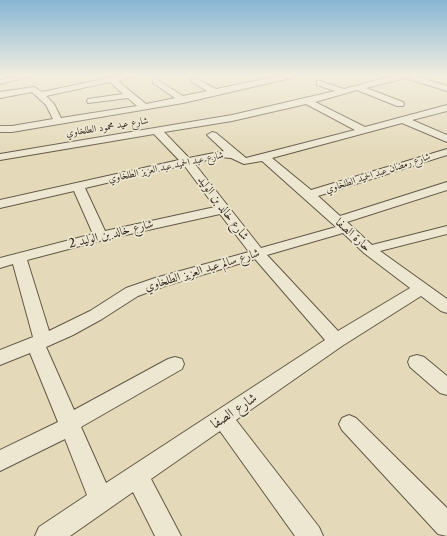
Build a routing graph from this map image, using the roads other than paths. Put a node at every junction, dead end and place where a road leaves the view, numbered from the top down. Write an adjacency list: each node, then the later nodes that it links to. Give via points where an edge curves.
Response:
1 (48, 101): 10 (street)
2 (137, 101): 7 (street)
3 (177, 101): 7 (street)
4 (307, 101): 12 (street); 13 (street, شارع عيد محمود الطلخاوي)
5 (392, 101): 6 (street)
6 (400, 104)
7 (144, 107): 10 (street)
8 (447, 108): 9 (street, شارع عبد الحميد عبد العزيز الطلخاوي)
9 (403, 120): 12 (street, شارع عبد الحميد عبد العزيز الطلخاوي); 15 (street)
10 (58, 121): 11 (street)
11 (0, 129)
12 (365, 130): 19 (street, شارع عبد الحميد عبد العزيز الطلخاوي)
13 (157, 131): 18 (street, شارع عيد محمود الطلخاوي); 20 (street, شارع خالد بن الوليد)
14 (212, 135): 17 (street)
15 (447, 139)
16 (447, 152): 23 (street, شارع رمضان عبد الحميد الطلخاوي)
17 (236, 156): 19 (street, شارع عبد الحميد عبد العزيز الطلخاوي, via 247,161); 20 (street, شارع عبد الحميد عبد العزيز الطلخاوي, via 220,154)
18 (0, 157)
19 (264, 157): 23 (street, حارة الصفا)
20 (187, 162): 22 (street, شارع عبد الحميد عبد العزيز الطلخاوي); 25 (street, شارع خالد بن الوليد)
21 (447, 186): 26 (street, شارع سالم عبد العزيز الطلخاوي)
22 (78, 187): 24 (street, شارع عبد الحميد عبد العزيز الطلخاوي); 28 (street)
23 (310, 195): 26 (street, حارة الصفا)
24 (0, 204)
25 (224, 209): 28 (street, شارع خالد بن الوليد 2); 30 (street, شارع خالد بن الوليد)
26 (342, 225): 29 (street, حارة الصفا); 30 (street, شارع سالم عبد العزيز الطلخاوي)
27 (447, 230): 29 (street)
28 (101, 236): 31 (street, شارع خالد بن الوليد 2)
29 (369, 250): 33 (street, حارة الصفا)
30 (258, 254): 35 (street, شارع خالد بن الوليد); 36 (street, شارع سالم عبد العزيز الطلخاوي, via 132,292 90,318)
31 (19, 258): 32 (street, شارع خالد بن الوليد 2); 36 (street)
32 (0, 263)
33 (421, 288): 34 (street, حارة الصفا); 35 (street, شارع الصفا)
34 (447, 307)
35 (336, 341): 41 (street, شارع الصفا)
36 (39, 342): 37 (street, شارع سالم عبد العزيز الطلخاوي); 43 (street)
37 (0, 358)
38 (417, 362): 40 (street)
39 (175, 364): 43 (street)
40 (447, 387)
41 (223, 418): 45 (street, شارع الصفا); 50 (street)
42 (349, 424): 47 (street)
43 (69, 425): 44 (street); 46 (street)
44 (0, 461)
45 (137, 476): 46 (street, شارع الصفا); 49 (street)
46 (101, 500): 48 (street, شارع الصفا)
47 (447, 525)
48 (48, 536)
49 (168, 536)
50 (310, 536)

